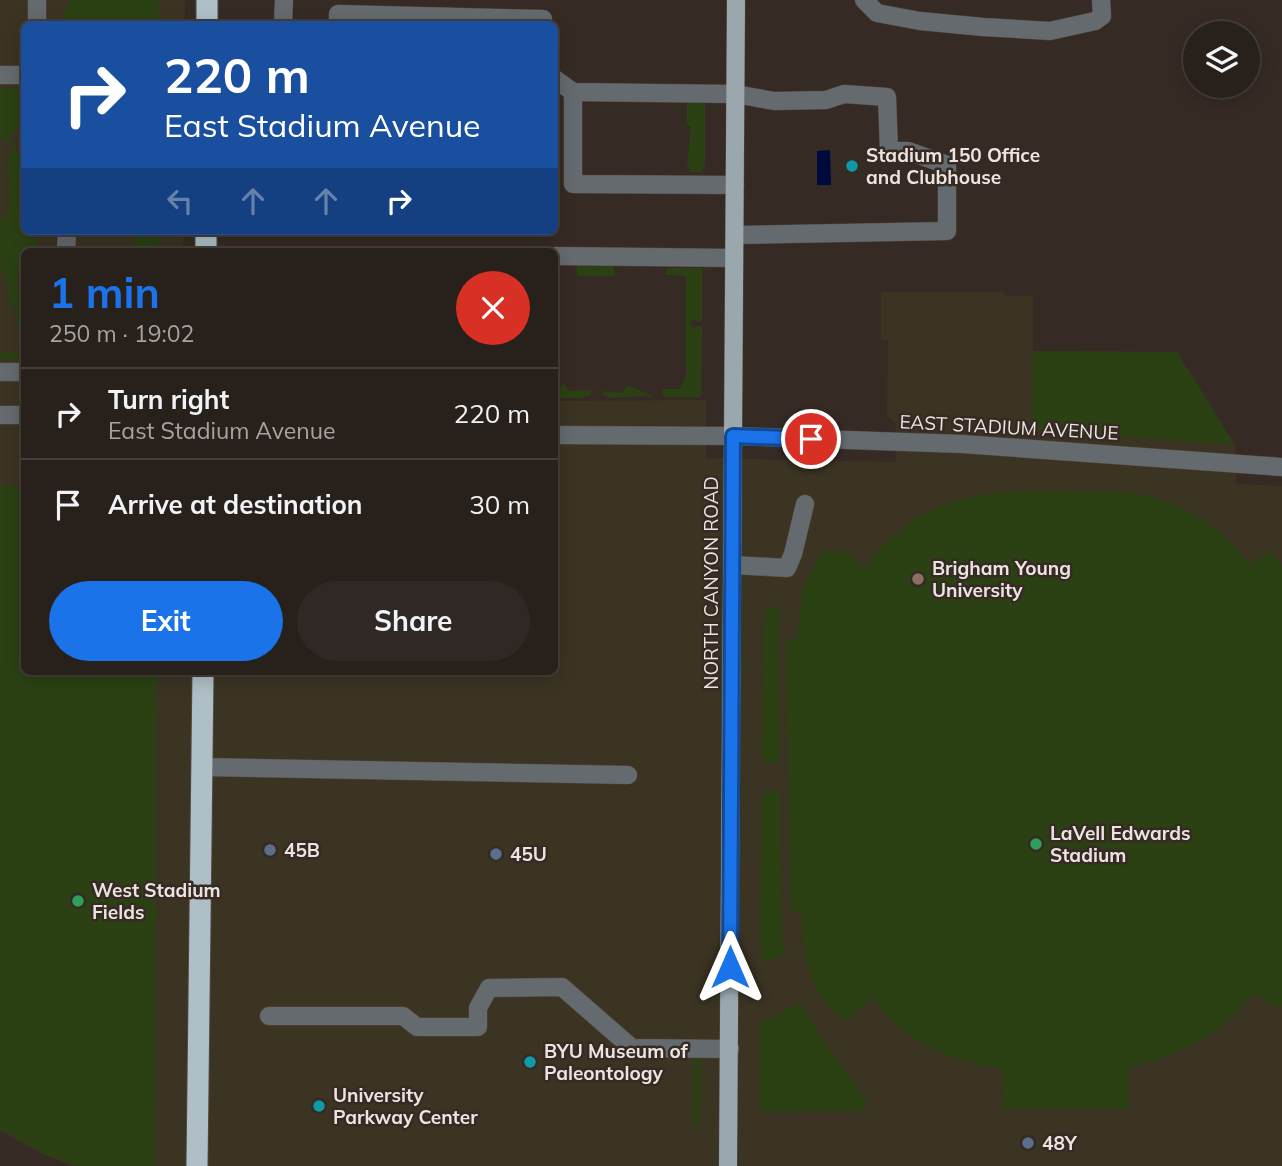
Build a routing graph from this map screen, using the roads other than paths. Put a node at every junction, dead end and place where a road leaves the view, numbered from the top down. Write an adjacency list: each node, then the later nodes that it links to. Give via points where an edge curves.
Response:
1 (37, 0): 7 (street)
2 (206, 0): 8 (highway)
3 (284, 0): 9 (street)
4 (736, 0): 16 (main road, NORTH CANYON ROAD)
5 (864, 0): 6 (street, via 877,13 920,21 1050,31 1095,21 1102,16)
6 (1101, 0)
7 (37, 21)
8 (206, 21)
9 (283, 21)
10 (338, 21): 11 (street, via 338,14)
11 (542, 21)
12 (0, 75): 13 (street)
13 (21, 75)
14 (558, 81): 15 (street)
15 (573, 92): 16 (street); 17 (street, via 573,184)
16 (735, 94): 17 (main road, NORTH CANYON ROAD); 18 (street, via 774,101 826,100 844,94 887,97 889,151 908,151 947,165 947,230)
17 (735, 185): 18 (main road, NORTH CANYON ROAD)
18 (735, 235): 20 (main road, NORTH CANYON ROAD)
19 (558, 256): 20 (street)
20 (734, 258): 26 (main road, NORTH CANYON ROAD)
21 (0, 372): 22 (street)
22 (21, 372)
23 (0, 415): 24 (street)
24 (21, 415)
25 (558, 435): 26 (street, EAST STADIUM AVENUE)
26 (733, 436): 27 (street, EAST STADIUM AVENUE, via 962,444); 29 (main road, NORTH CANYON ROAD)
27 (1282, 467)
28 (805, 504): 29 (street, via 786,568)
29 (733, 565): 34 (main road, NORTH CANYON ROAD)
30 (203, 675): 31 (highway)
31 (202, 767): 32 (street); 35 (highway)
32 (628, 775)
33 (269, 1016): 34 (street, via 403,1016 417,1027 478,1027 478,1008 489,988 562,987 632,1048)
34 (730, 1049): 36 (main road, NORTH CANYON ROAD)
35 (197, 1166)
36 (728, 1166)

